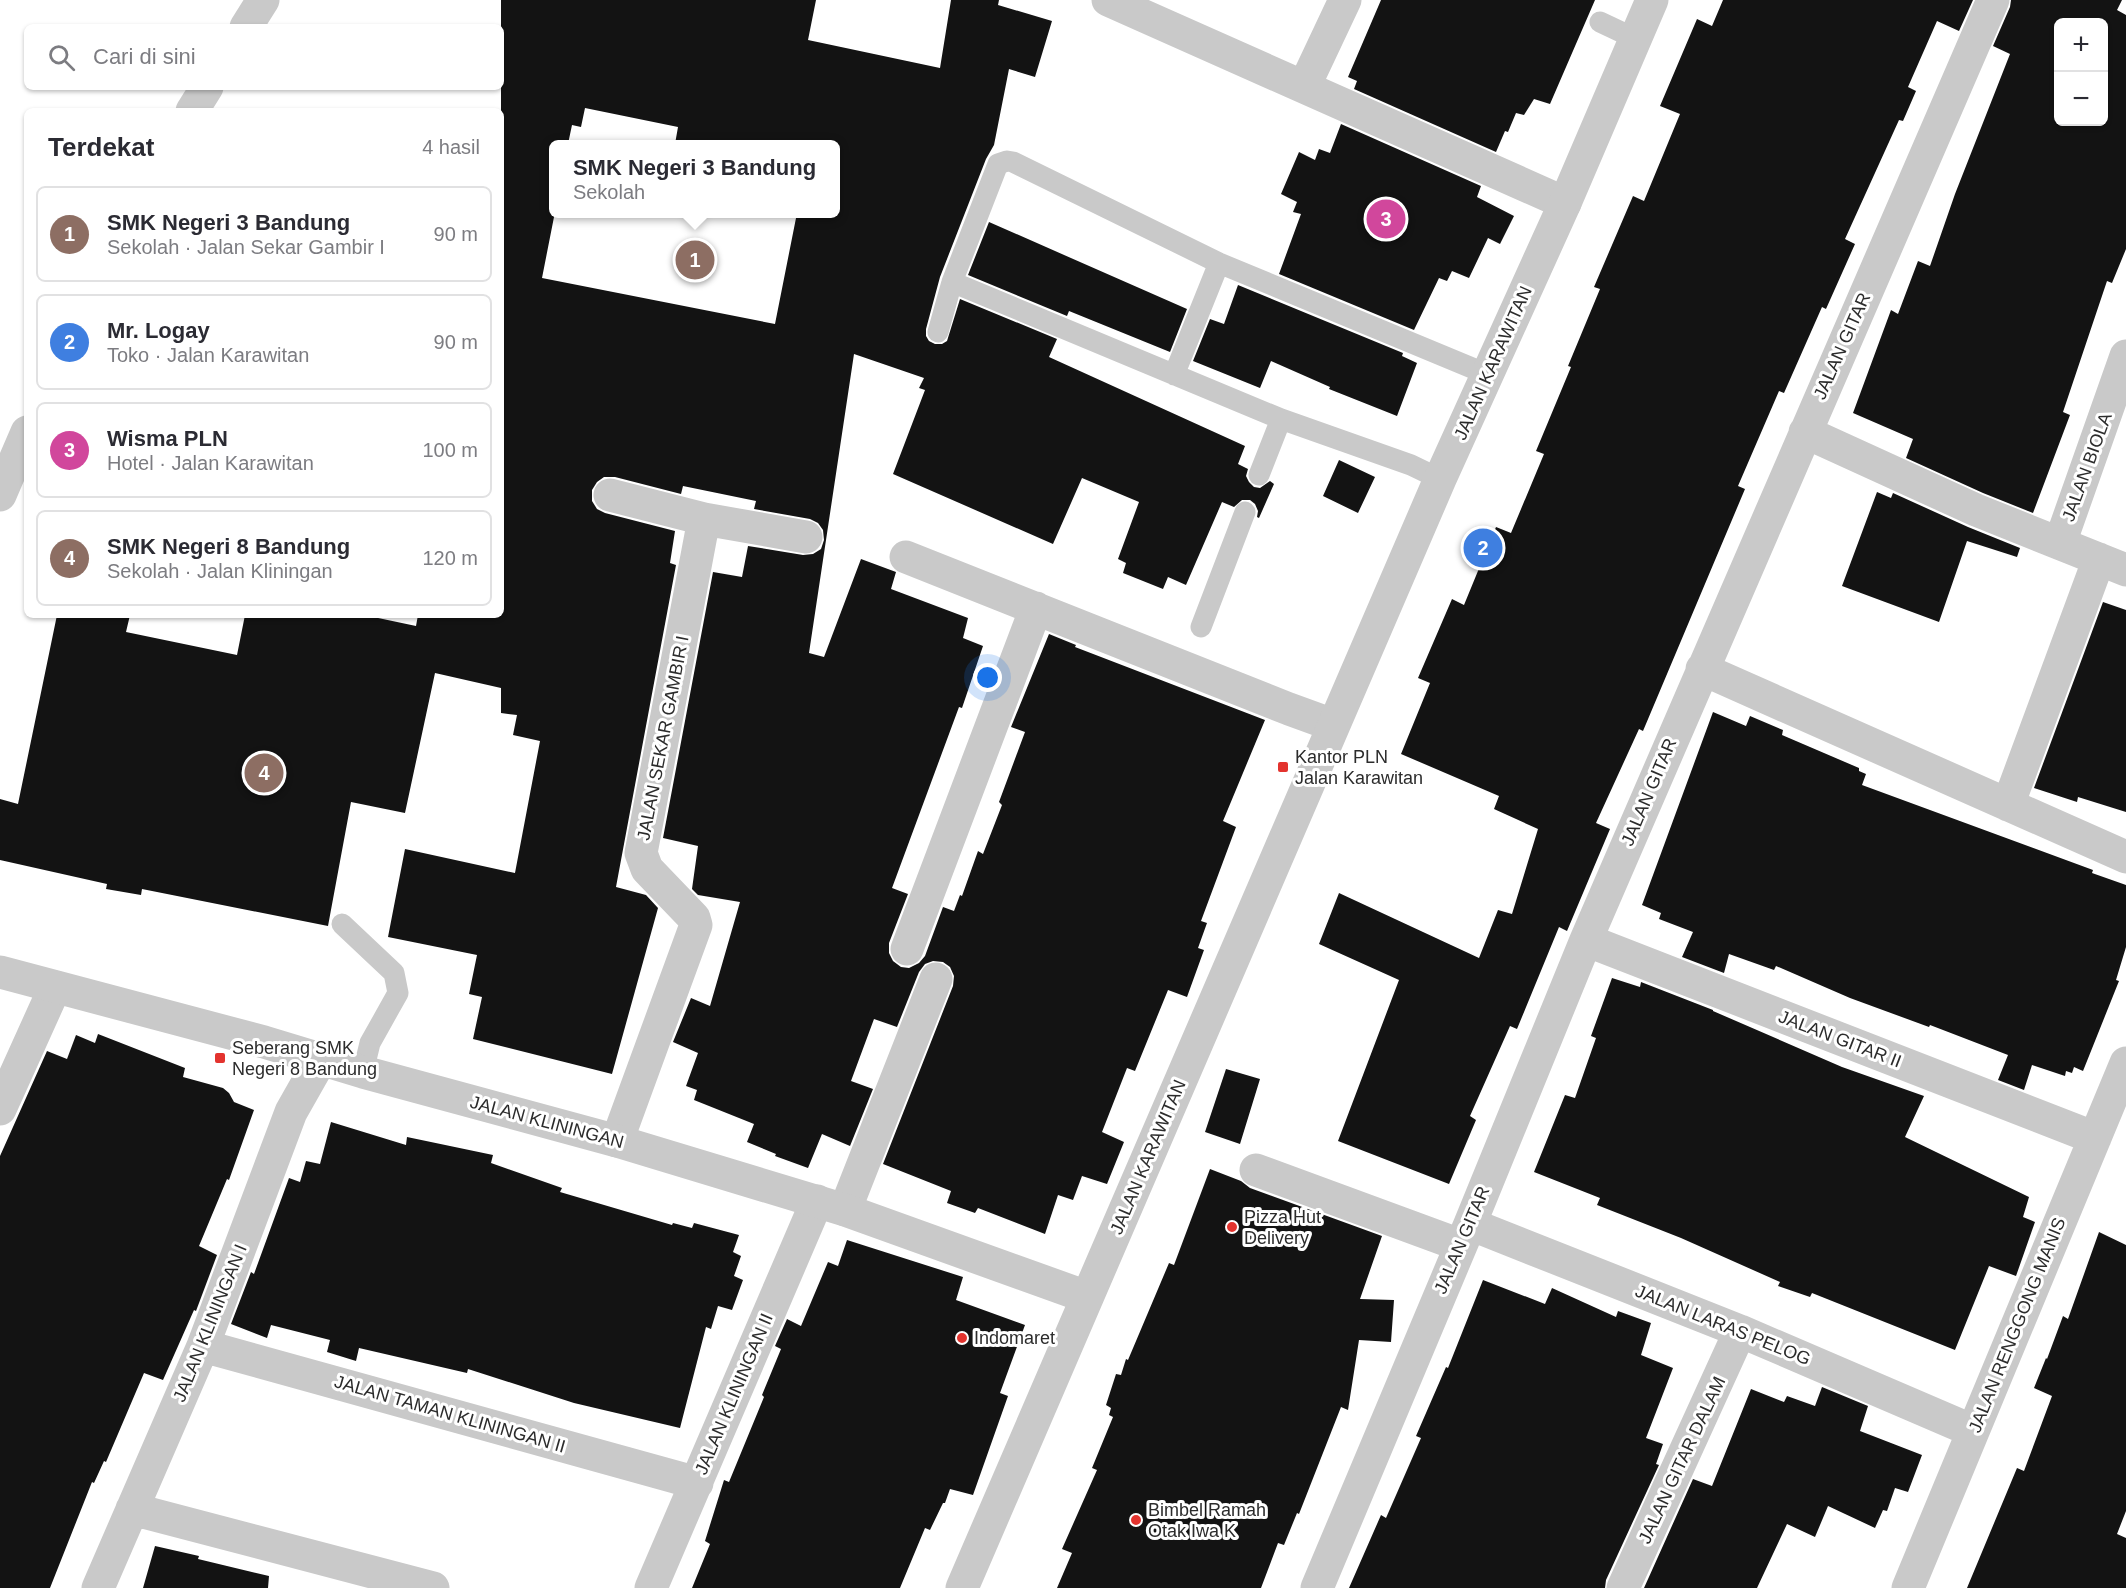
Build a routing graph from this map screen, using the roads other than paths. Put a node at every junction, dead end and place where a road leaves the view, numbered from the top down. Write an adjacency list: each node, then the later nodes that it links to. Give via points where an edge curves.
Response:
1 (263, 0): 7 (street)
2 (1108, 0): 9 (street)
3 (1345, 0): 9 (street)
4 (1652, 0): 8 (street, JALAN KARAWITAN)
5 (1993, 0): 20 (street, JALAN GITAR)
6 (1600, 22): 8 (lane)
7 (248, 24)
8 (1636, 39): 12 (street, JALAN KARAWITAN)
9 (1304, 87): 12 (street)
10 (205, 90): 11 (street)
11 (194, 108)
12 (1565, 203): 18 (street, JALAN KARAWITAN)
13 (1219, 263): 14 (lane, via 1007,161 998,164); 17 (lane); 18 (lane)
14 (952, 282): 15 (lane); 17 (lane)
15 (938, 332)
16 (2126, 356): 29 (street, JALAN BIOLA)
17 (1174, 375): 19 (lane)
18 (1489, 375): 23 (street, JALAN KARAWITAN)
19 (1281, 419): 22 (lane); 23 (lane)
20 (1805, 432): 29 (street, via 1976,510); 34 (street, JALAN GITAR)
21 (24, 439): 24 (street)
22 (1259, 475)
23 (1440, 479): 35 (street, JALAN KARAWITAN)
24 (0, 495)
25 (610, 495): 27 (street)
26 (1245, 512): 33 (lane)
27 (704, 519): 28 (street); 49 (street, JALAN SEKAR GAMBIR I, via 641,853 647,869 694,918 696,925)
28 (806, 537)
29 (2060, 543): 31 (street)
30 (906, 556): 32 (street)
31 (2112, 565): 36 (street)
32 (1036, 608): 35 (street); 40 (street)
33 (1201, 627)
34 (1702, 669): 36 (street); 39 (street, JALAN GITAR)
35 (1333, 725): 53 (street, JALAN KARAWITAN)
36 (2008, 805): 37 (street)
37 (2126, 857)
38 (342, 924): 46 (lane, via 394,974 399,993 370,1043)
39 (1586, 940): 48 (street, JALAN GITAR II); 52 (street, JALAN GITAR)
40 (907, 949)
41 (0, 972): 43 (street, JALAN KLININGAN)
42 (936, 979): 51 (street)
43 (54, 987): 44 (street, JALAN KLININGAN); 47 (street)
44 (321, 1059): 46 (street, JALAN KLININGAN); 55 (street, JALAN KLININGAN I, via 291,1112)
45 (2126, 1063): 48 (street, JALAN RENGGONG MANIS)
46 (363, 1072): 49 (street, JALAN KLININGAN)
47 (0, 1109)
48 (2095, 1138): 56 (street, JALAN RENGGONG MANIS)
49 (617, 1141): 51 (street, JALAN KLININGAN)
50 (1256, 1170): 52 (street, JALAN LARAS PELOG)
51 (831, 1205): 53 (street, JALAN KLININGAN); 57 (street, JALAN KLININGAN II)
52 (1465, 1235): 54 (street, JALAN LARAS PELOG); 63 (street, JALAN GITAR)
53 (1088, 1297): 62 (street, JALAN KARAWITAN)
54 (1740, 1331): 56 (street, JALAN LARAS PELOG); 64 (street, JALAN GITAR DALAM)
55 (203, 1346): 57 (street, JALAN TAMAN KLININGAN II); 58 (street, JALAN KLININGAN I)
56 (1973, 1431): 65 (street, JALAN RENGGONG MANIS)
57 (697, 1483): 61 (street, JALAN KLININGAN II)
58 (132, 1509): 59 (street, JALAN KLININGAN I); 60 (street)
59 (98, 1588)
60 (433, 1588)
61 (651, 1588)
62 (962, 1588)
63 (1317, 1588)
64 (1623, 1588)
65 (1908, 1588)

